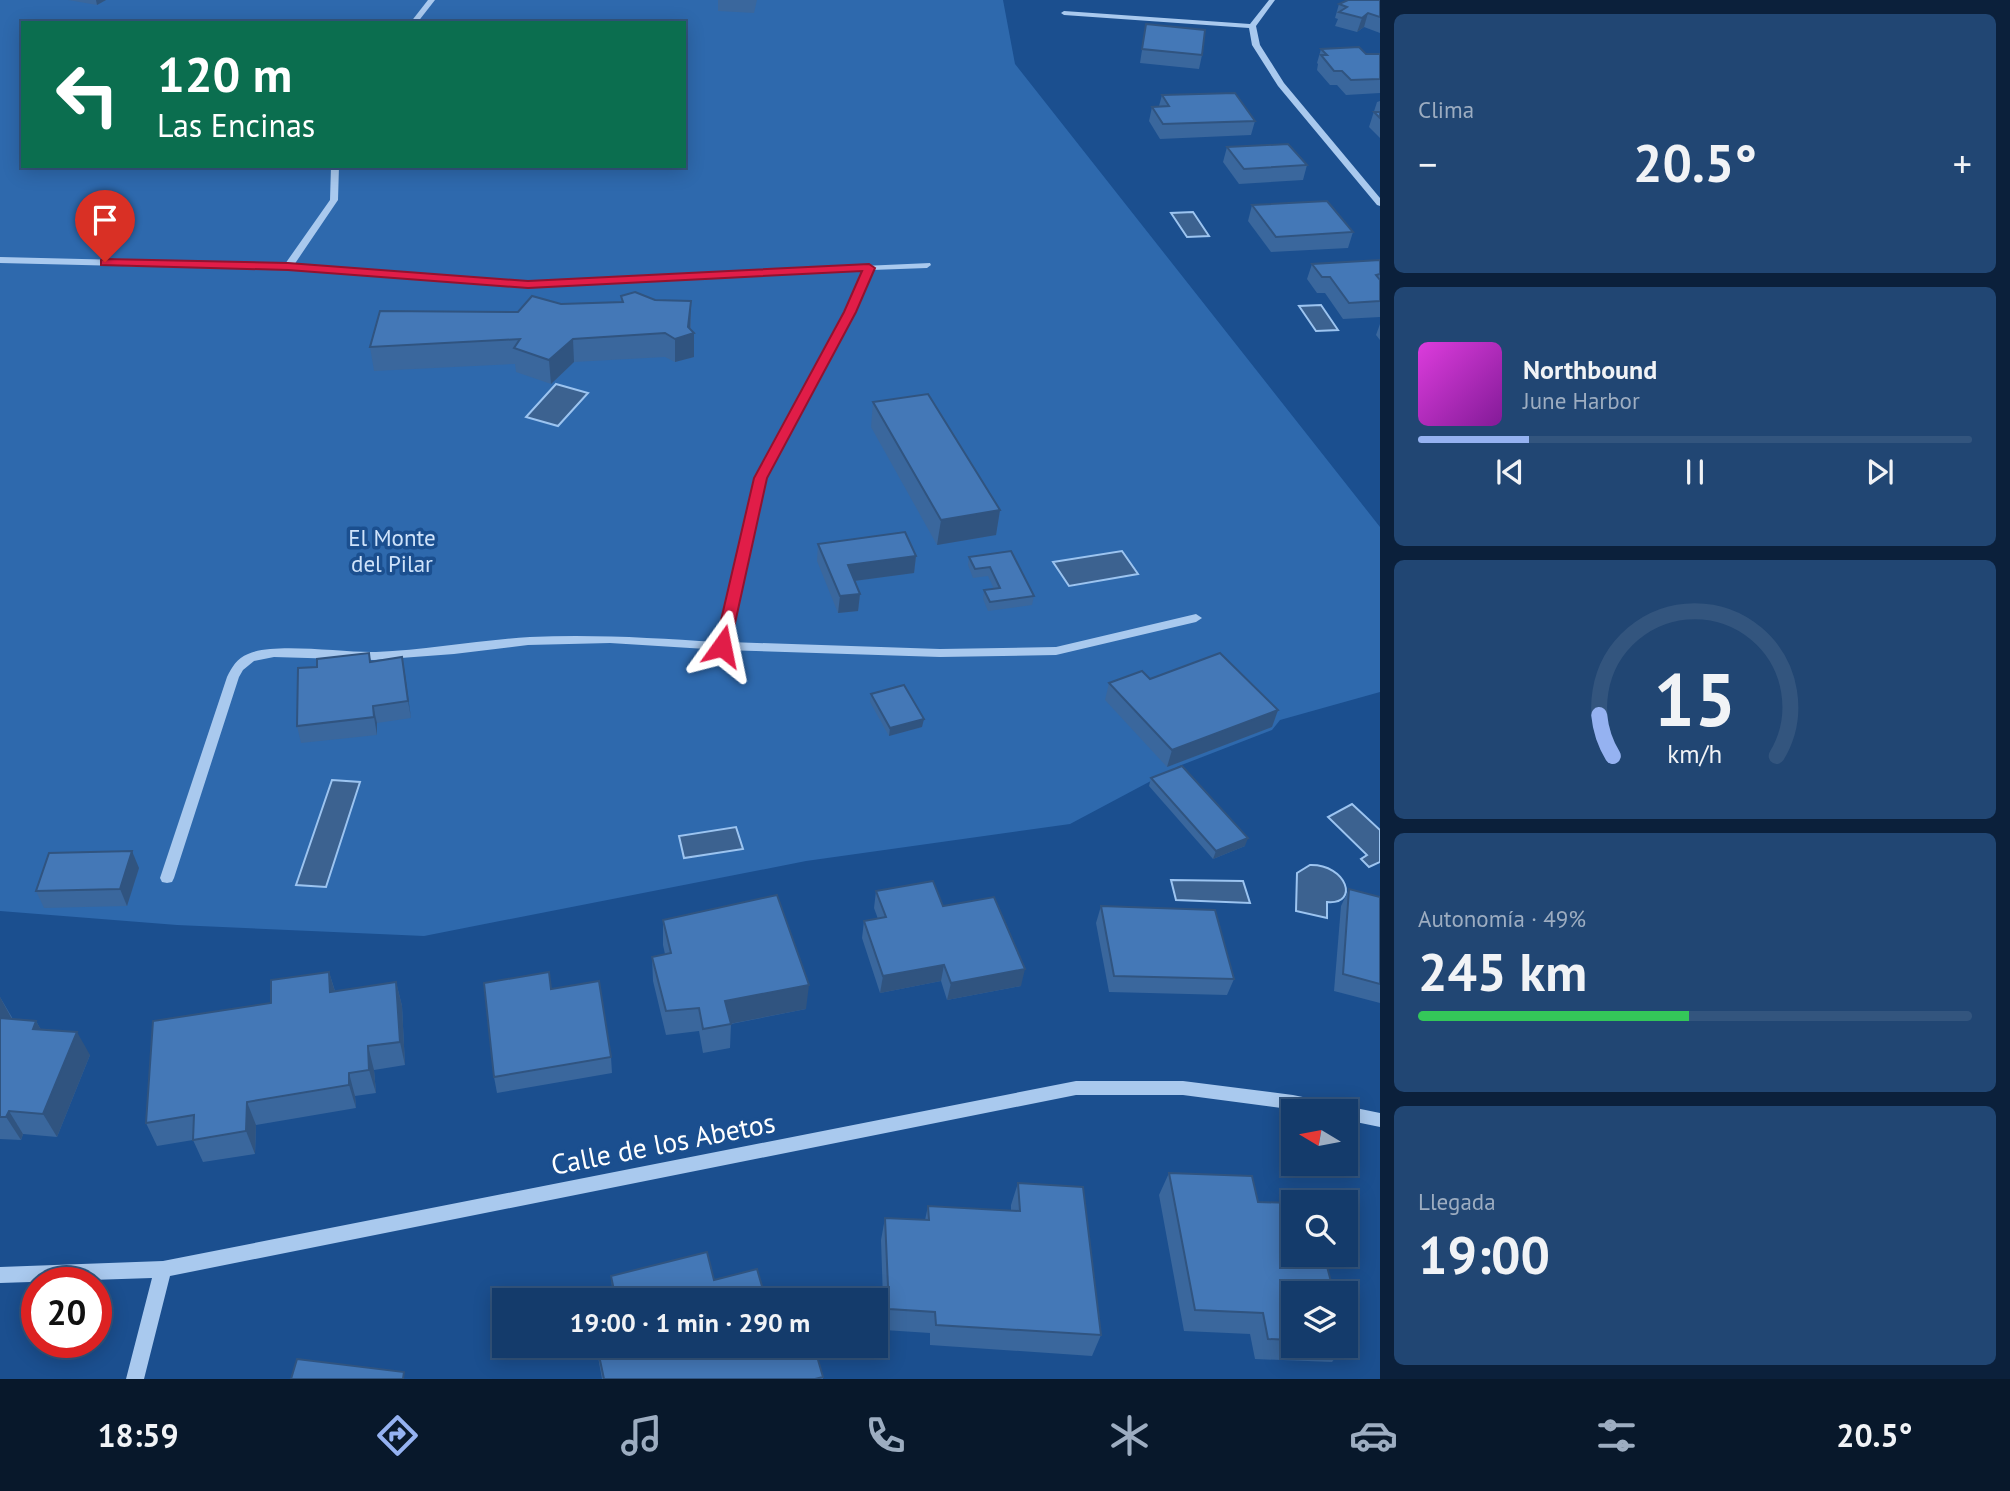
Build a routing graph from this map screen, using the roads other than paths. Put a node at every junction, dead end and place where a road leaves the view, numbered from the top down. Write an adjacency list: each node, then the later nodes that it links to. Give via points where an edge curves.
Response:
1 (432, 0): 4 (street)
2 (1272, 0): 5 (street)
3 (1063, 13): 5 (street)
4 (416, 21)
5 (1252, 26): 7 (street, via 1256,45 1281,84)
6 (335, 168): 10 (street, via 334,200)
7 (1380, 203)
8 (0, 260): 10 (street)
9 (927, 265): 11 (street)
10 (288, 267): 11 (street, via 528,284)
11 (869, 268): 13 (street, via 761,478)
12 (1196, 618): 13 (street, via 1056,651 940,653)
13 (722, 646): 14 (street, via 610,639 528,641 374,656 274,653 251,657 233,677)
14 (167, 878)
15 (1281, 1100): 18 (street, Calle de los Abetos, via 1183,1088 1076,1088)
16 (1358, 1115): 17 (street)
17 (1380, 1120)
18 (163, 1269): 19 (street, Calle de los Abetos); 20 (street)
19 (0, 1275)
20 (135, 1379)

